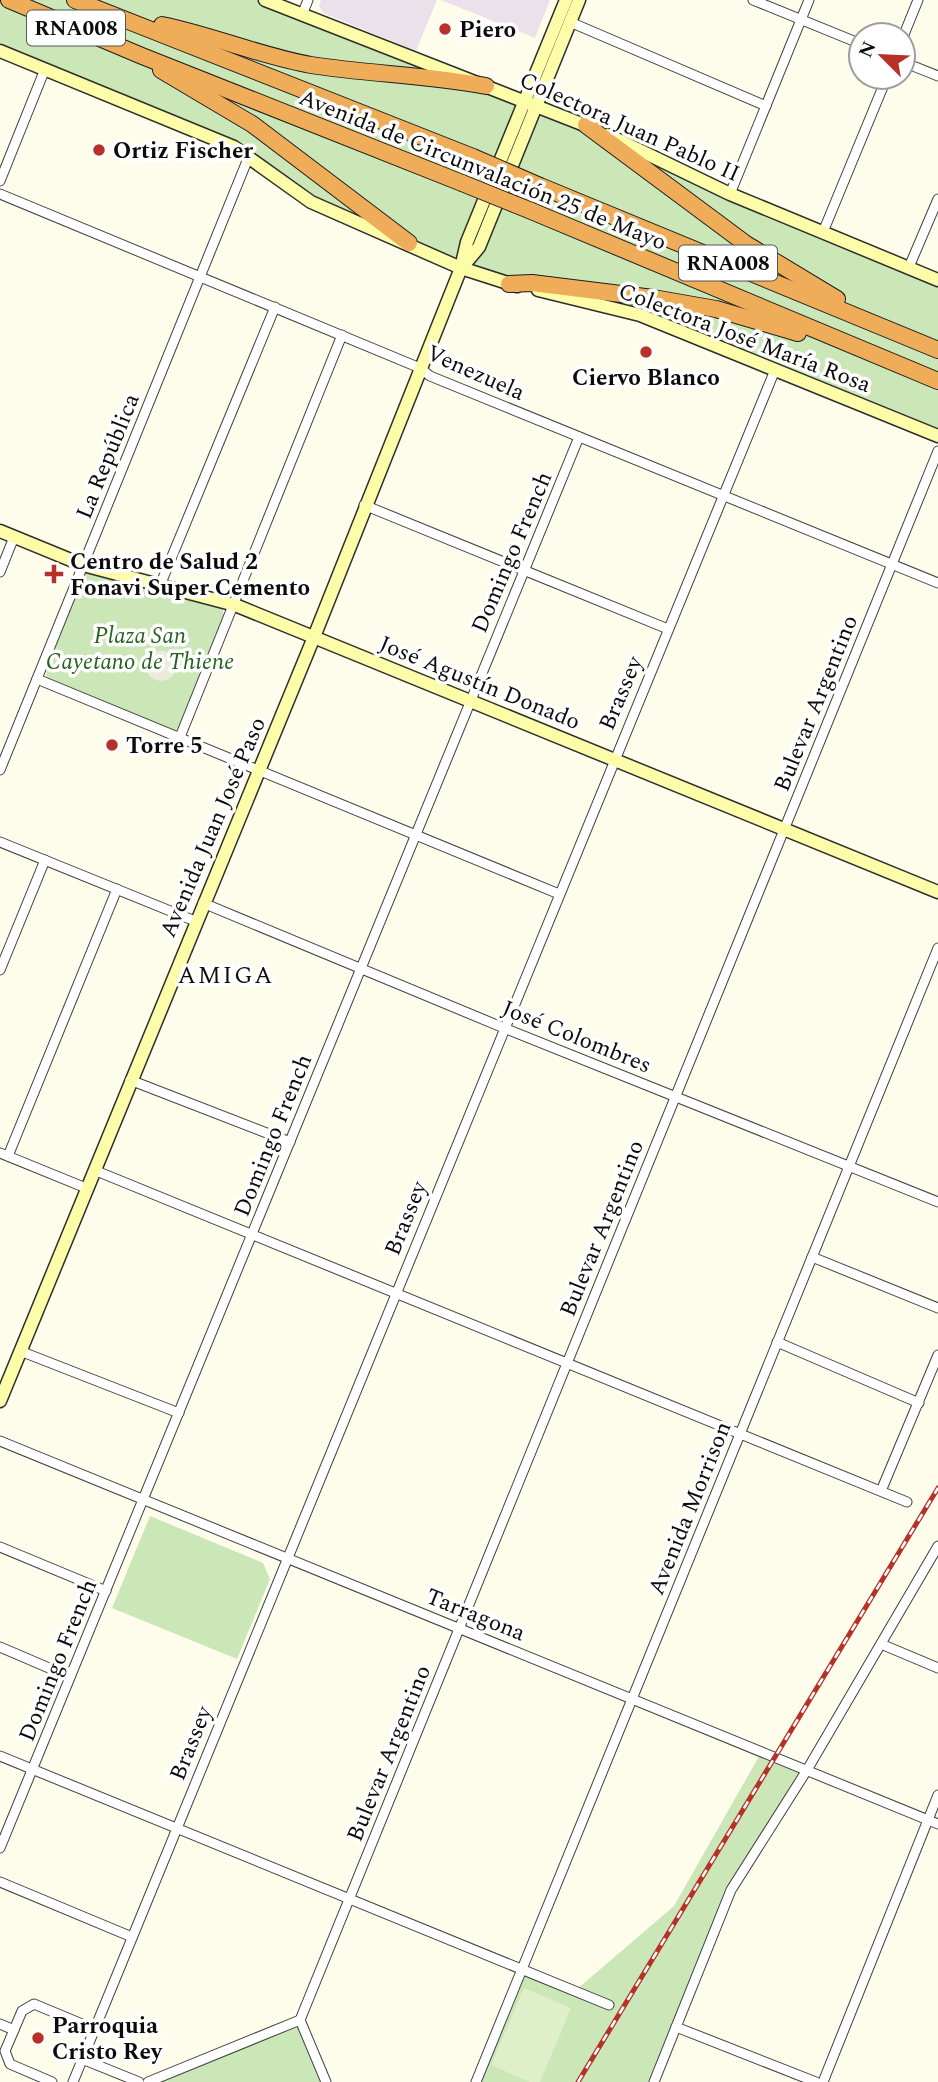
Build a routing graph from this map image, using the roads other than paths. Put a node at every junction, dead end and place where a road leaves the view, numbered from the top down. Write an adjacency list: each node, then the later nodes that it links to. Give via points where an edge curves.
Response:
1 (9, 0): 17 (highway, Avenida de Circunvalación 25 de Mayo / RNA008)
2 (75, 0): 11 (highway, Avenida de Circunvalación 25 de Mayo / RNA008)
3 (265, 0): 10 (main road, Colectora Juan Pablo II)
4 (308, 0): 10 (street)
5 (566, 0): 23 (main road, Avenida Juan José Paso)
6 (579, 0): 14 (main road, Avenida Juan José Paso)
7 (753, 0): 12 (street)
8 (808, 0): 12 (street)
9 (918, 0): 13 (street)
10 (302, 15): 21 (main road, Colectora Juan Pablo II)
11 (115, 16): 21 (highway, via 313,65); 40 (highway, Avenida de Circunvalación 25 de Mayo / RNA008, bridge, via 473,157)
12 (800, 20): 15 (street); 24 (street)
13 (909, 21)
14 (570, 22): 23 (main road, Avenida Juan José Paso); 24 (street)
15 (847, 38)
16 (0, 51): 19 (main road, Colectora José María Rosa)
17 (142, 56): 32 (highway, via 252,124); 41 (highway, Avenida de Circunvalación 25 de Mayo / RNA008, bridge, via 529,210)
18 (917, 68): 20 (street)
19 (45, 69): 26 (main road, Colectora José María Rosa); 27 (street)
20 (938, 76)
21 (486, 86): 23 (main road, Colectora Juan Pablo II)
22 (881, 91): 31 (street)
23 (531, 103): 25 (main road, Colectora Juan Pablo II); 34 (main road, Avenida Juan José Paso, via 478,247)
24 (766, 106): 29 (street)
25 (586, 125): 29 (main road, Colectora Juan Pablo II); 40 (highway, via 793,275)
26 (250, 156): 32 (main road, Colectora José María Rosa, via 311,202); 35 (street, La República)
27 (0, 181)
28 (0, 194): 35 (street, Venezuela)
29 (730, 194): 31 (main road, Colectora Juan Pablo II)
30 (938, 199): 33 (street)
31 (823, 232): 33 (main road, Colectora Juan Pablo II)
32 (409, 243): 34 (main road, Colectora José María Rosa)
33 (909, 267): 36 (main road, Colectora Juan Pablo II)
34 (461, 268): 37 (main road, Colectora José María Rosa); 43 (main road, Avenida Juan José Paso)
35 (200, 276): 38 (street, Venezuela); 54 (street, La República)
36 (938, 280)
37 (509, 284): 41 (highway, via 552,285 716,309); 44 (main road, Colectora José María Rosa, via 640,315)
38 (275, 307): 39 (street, Venezuela); 57 (street)
39 (342, 335): 43 (street, Venezuela); 59 (street)
40 (916, 341): 42 (highway, Avenida de Circunvalación 25 de Mayo / RNA008)
41 (858, 349): 45 (highway, Avenida de Circunvalación 25 de Mayo / RNA008)
42 (938, 350)
43 (420, 368): 47 (street, Venezuela); 50 (main road, Avenida Juan José Paso)
44 (775, 370): 46 (main road, Colectora José María Rosa); 49 (street, Brassey)
45 (938, 381)
46 (938, 436)
47 (579, 437): 49 (street, Venezuela); 55 (street, Domingo French)
48 (938, 451): 53 (street, Bulevar Argentino)
49 (723, 494): 53 (street, Venezuela); 60 (street, Brassey)
50 (364, 505): 55 (street); 61 (main road, Avenida Juan José Paso)
51 (0, 531): 52 (main road, José Agustín Donado)
52 (14, 537): 54 (main road, José Agustín Donado); 56 (street)
53 (892, 564): 58 (street, Venezuela); 68 (street, Bulevar Argentino)
54 (83, 565): 57 (main road, José Agustín Donado); 62 (street, La República)
55 (525, 571): 60 (street); 63 (street, Domingo French)
56 (0, 572)
57 (161, 583): 59 (main road, José Agustín Donado)
58 (938, 583)
59 (235, 605): 61 (main road, José Agustín Donado); 64 (street)
60 (668, 629): 65 (street, Brassey)
61 (314, 637): 63 (main road, José Agustín Donado); 67 (main road, Avenida Juan José Paso)
62 (37, 679): 64 (street); 66 (street, La República)
63 (470, 701): 65 (main road, José Agustín Donado); 69 (street, Domingo French)
64 (180, 737): 67 (street)
65 (614, 760): 68 (main road, José Agustín Donado); 74 (street, Brassey)
66 (0, 770)
67 (258, 772): 69 (street); 75 (main road, Avenida Juan José Paso)
68 (784, 829): 73 (main road, José Agustín Donado); 82 (street, Bulevar Argentino)
69 (416, 836): 74 (street); 78 (street, Domingo French)
70 (0, 842): 71 (street)
71 (45, 860): 72 (street); 79 (street)
72 (117, 889): 76 (street); 84 (street)
73 (938, 892)
74 (559, 894): 80 (street, Brassey)
75 (203, 903): 76 (main road, Avenida Juan José Paso); 78 (street, José Colombres)
76 (195, 921): 81 (main road, Avenida Juan José Paso)
77 (938, 948): 85 (street, Avenida Morrison)
78 (361, 969): 80 (street, José Colombres); 83 (street, Domingo French)
79 (0, 970)
80 (504, 1028): 82 (street, José Colombres); 91 (street, Brassey)
81 (130, 1080): 83 (street); 86 (main road, Avenida Juan José Paso)
82 (675, 1097): 85 (street, José Colombres); 96 (street, Bulevar Argentino)
83 (290, 1142): 89 (street, Domingo French)
84 (4, 1155): 87 (street)
85 (849, 1166): 88 (street, José Colombres); 90 (street, Avenida Morrison)
86 (94, 1170): 87 (main road, Avenida Juan José Paso); 89 (street)
87 (86, 1188): 94 (main road, Avenida Juan José Paso)
88 (938, 1202)
89 (252, 1235): 91 (street); 99 (street, Domingo French)
90 (812, 1257): 92 (street); 93 (street, Avenida Morrison)
91 (395, 1294): 96 (street); 107 (street, Brassey)
92 (938, 1308)
93 (777, 1342): 98 (street); 100 (street, Avenida Morrison)
94 (20, 1351): 97 (main road, Avenida Juan José Paso); 99 (street)
95 (938, 1355): 98 (street)
96 (567, 1364): 100 (street); 109 (street, Bulevar Argentino)
97 (0, 1401)
98 (919, 1403): 102 (street)
99 (179, 1413): 103 (street, Domingo French)
100 (740, 1434): 102 (street); 114 (street, Avenida Morrison)
101 (0, 1441): 103 (street, Tarragona)
102 (881, 1491): 104 (street)
103 (143, 1500): 107 (street, Tarragona); 108 (street, Domingo French)
104 (907, 1502)
105 (938, 1546): 110 (street)
106 (0, 1547): 108 (street)
107 (286, 1558): 109 (street, Tarragona); 121 (street, Brassey)
108 (106, 1591): 113 (street, Domingo French)
109 (459, 1628): 114 (street, Tarragona); 124 (street, Bulevar Argentino)
110 (881, 1643): 112 (street); 117 (street)
111 (0, 1647): 113 (street)
112 (938, 1668)
113 (70, 1677): 116 (street, Domingo French)
114 (632, 1699): 117 (street, Tarragona); 126 (street, Avenida Morrison)
115 (0, 1755): 116 (street)
116 (33, 1769): 121 (street); 122 (street, Domingo French)
117 (807, 1770): 119 (street, Tarragona); 130 (street, via 731,1890)
118 (938, 1795): 119 (street)
119 (928, 1820): 120 (street, Tarragona); 142 (street)
120 (938, 1824)
121 (176, 1829): 124 (street); 125 (street, Brassey)
122 (0, 1848)
123 (0, 1882): 125 (street)
124 (349, 1899): 126 (street); 128 (street, Bulevar Argentino)
125 (132, 1937): 131 (street, Brassey)
126 (522, 1968): 127 (street); 139 (street, Avenida Morrison)
127 (609, 2005)
128 (300, 2020): 137 (street); 138 (street)
129 (0, 2024): 132 (street)
130 (676, 2027): 140 (street); 141 (street)
131 (94, 2029): 132 (street, via 34,2004 22,2011); 133 (street, Brassey)
132 (14, 2030): 134 (street, via 5,2051 10,2064)
133 (82, 2059): 135 (street, Brassey); 136 (street)
134 (51, 2082)
135 (73, 2082)
136 (138, 2082)
137 (148, 2082)
138 (327, 2082)
139 (476, 2082)
140 (654, 2082)
141 (816, 2082)
142 (823, 2082)

